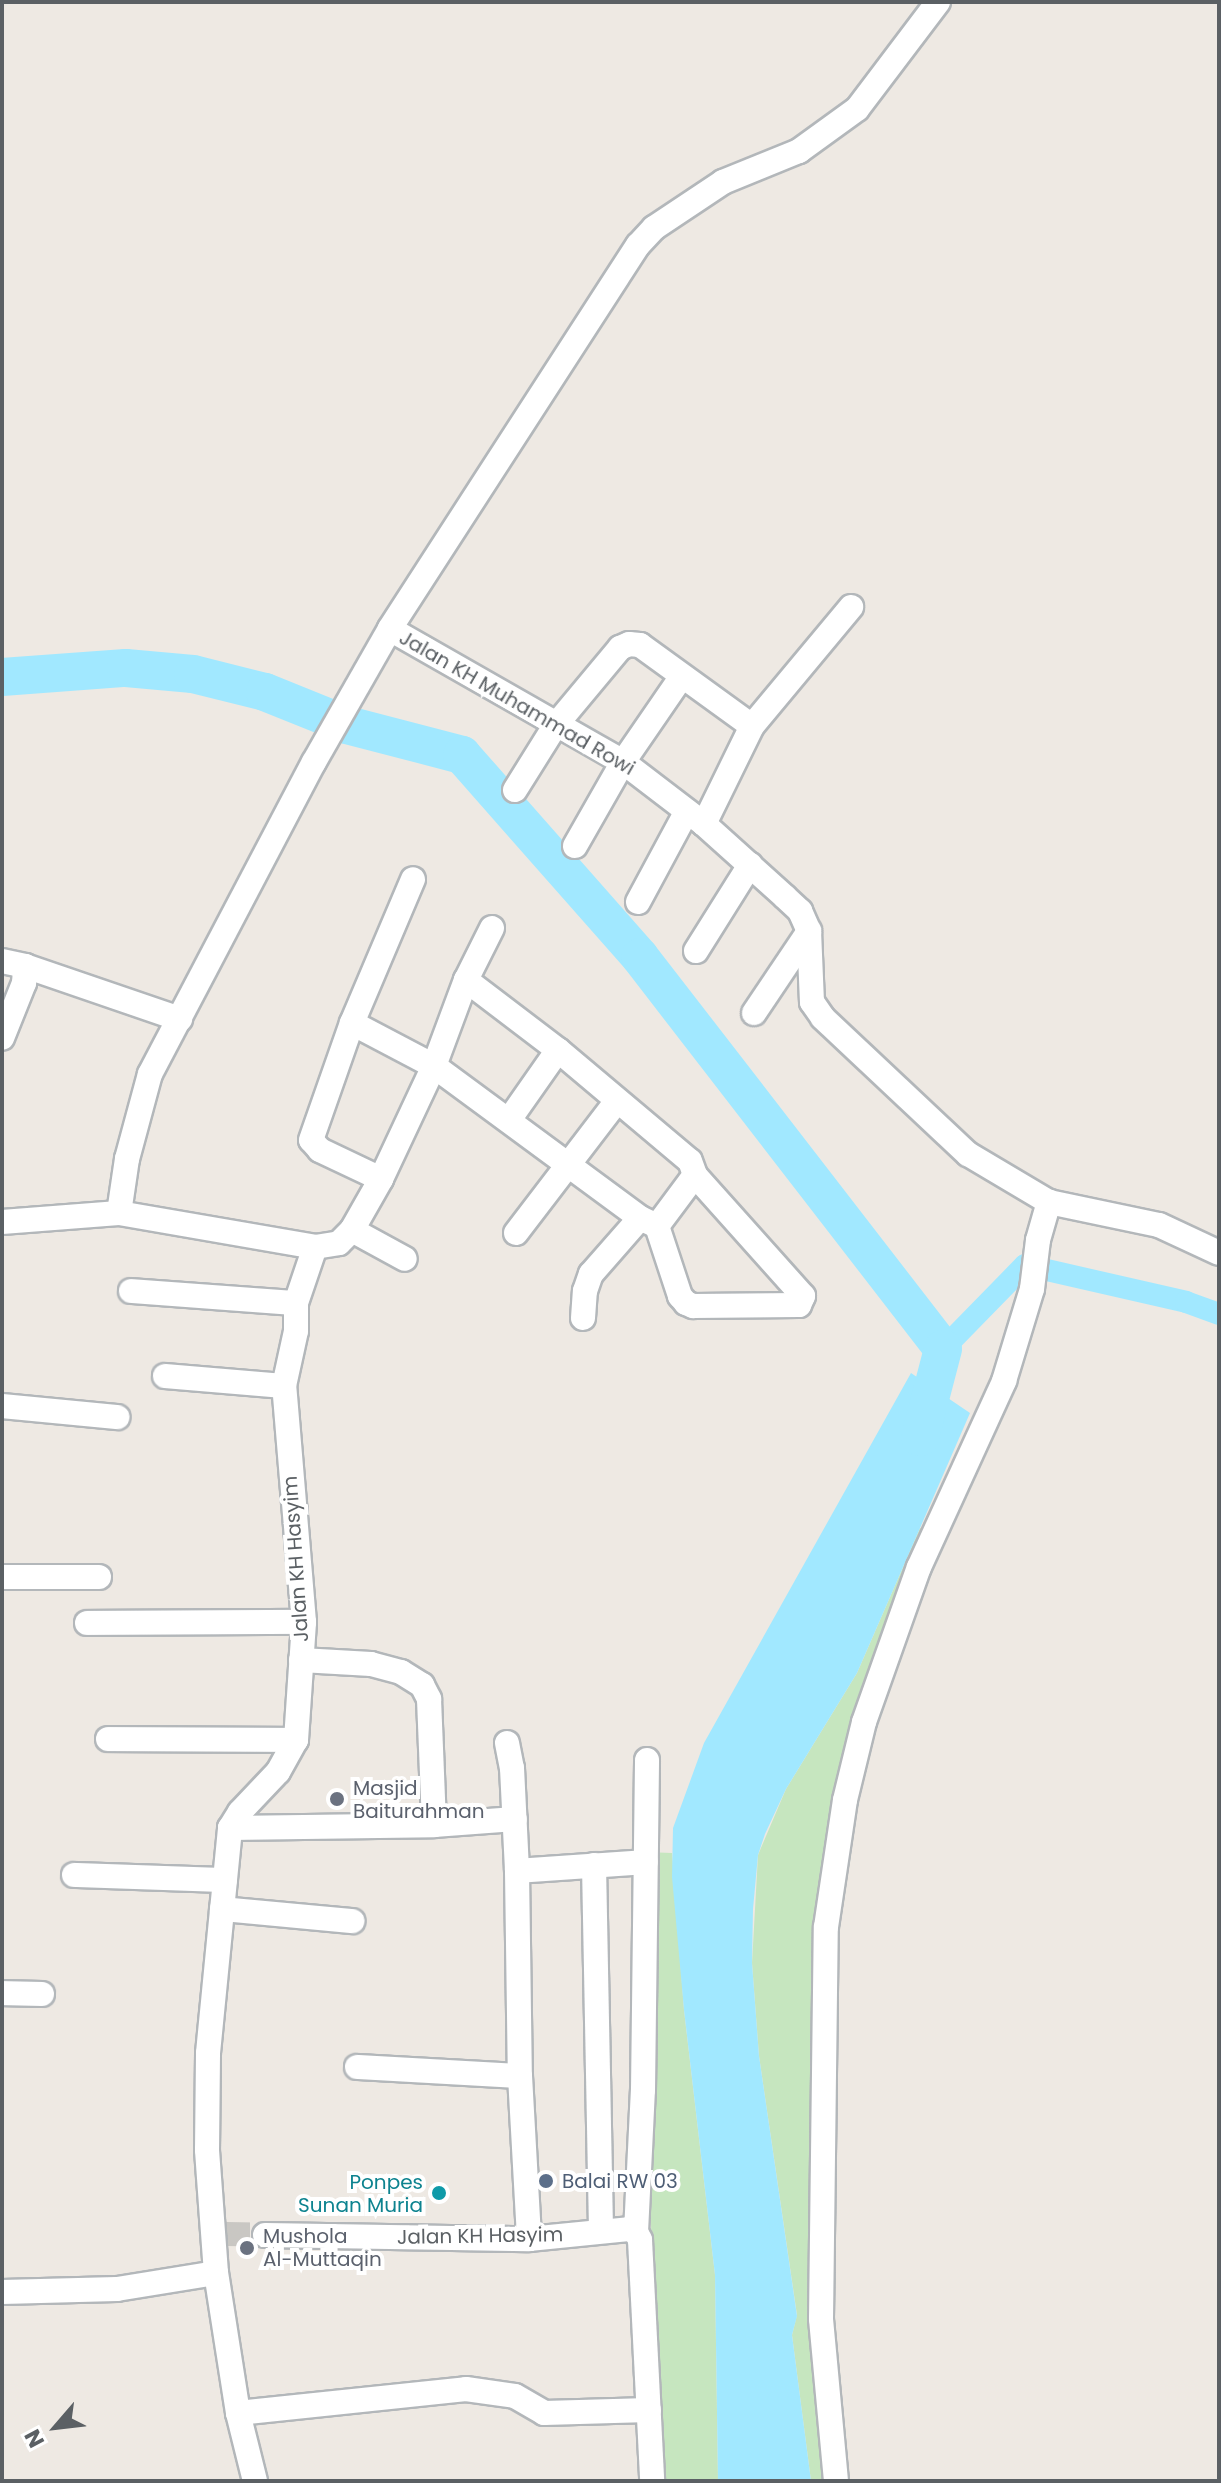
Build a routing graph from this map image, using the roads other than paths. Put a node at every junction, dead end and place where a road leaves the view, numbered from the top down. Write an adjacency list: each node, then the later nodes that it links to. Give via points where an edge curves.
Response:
1 (938, 2): 3 (street, Jalan KH Muhammad Rowi, via 857,109 799,151 723,182 654,228 638,245)
2 (851, 607): 6 (street)
3 (390, 629): 5 (street, Jalan KH Muhammad Rowi); 20 (street)
4 (682, 676): 5 (street, via 640,645 629,644 620,648); 6 (street); 7 (street)
5 (555, 726): 7 (street, Jalan KH Muhammad Rowi); 8 (street)
6 (752, 726): 9 (street)
7 (623, 762): 9 (street, Jalan KH Muhammad Rowi); 10 (street)
8 (515, 790)
9 (696, 818): 11 (street, Jalan KH Muhammad Rowi); 13 (street)
10 (575, 846)
11 (750, 865): 15 (street, Jalan KH Muhammad Rowi, via 800,911); 16 (street)
12 (413, 879): 21 (street)
13 (638, 902)
14 (492, 928): 18 (street)
15 (809, 931): 19 (street); 30 (street, via 812,1002 823,1018 968,1154)
16 (696, 951)
17 (13, 964): 20 (street); 22 (street, via 24,983)
18 (466, 980): 23 (street); 24 (street)
19 (754, 1013)
20 (180, 1019): 31 (street, via 150,1074)
21 (352, 1023): 24 (street); 29 (street, via 311,1143)
22 (2, 1038)
23 (558, 1050): 25 (street); 26 (street)
24 (434, 1066): 26 (street); 29 (street)
25 (617, 1101): 27 (street); 28 (street, via 684,1154)
26 (509, 1120): 27 (street)
27 (568, 1162): 33 (street); 35 (street)
28 (695, 1175): 33 (street); 33 (street, via 803,1296 802,1302 792,1307 686,1303)
29 (381, 1179): 34 (street)
30 (1049, 1202): 37 (street, via 1159,1225); 79 (street, via 1032,1289 1004,1381 914,1581 864,1722 845,1800 826,1927 821,2319)
31 (119, 1213): 32 (street); 36 (street)
32 (2, 1222)
33 (649, 1222): 41 (street, via 591,1274)
34 (352, 1230): 36 (street, via 334,1246); 38 (street)
35 (516, 1233)
36 (315, 1247): 40 (street, Jalan KH Hasyim)
37 (1219, 1253)
38 (405, 1259)
39 (131, 1291): 40 (street)
40 (296, 1303): 43 (street, Jalan KH Hasyim, via 296,1331)
41 (583, 1318)
42 (165, 1376): 43 (street)
43 (284, 1386): 48 (street, Jalan KH Hasyim)
44 (2, 1406): 45 (street)
45 (117, 1417)
46 (2, 1577): 47 (street)
47 (99, 1577)
48 (304, 1622): 49 (street); 50 (street, Jalan KH Hasyim)
49 (87, 1623)
50 (301, 1660): 52 (street, Jalan KH Hasyim); 56 (street, via 371,1664 401,1672 428,1691)
51 (108, 1739): 52 (street)
52 (296, 1740): 57 (street, Jalan KH Hasyim, via 278,1772)
53 (507, 1743): 55 (street)
54 (647, 1760): 58 (street)
55 (515, 1819): 56 (street); 60 (street)
56 (434, 1825): 57 (street)
57 (230, 1828): 62 (street)
58 (646, 1862): 59 (street); 70 (street)
59 (594, 1865): 60 (street); 69 (street)
60 (517, 1871): 68 (street)
61 (74, 1875): 62 (street)
62 (225, 1880): 63 (street)
63 (222, 1909): 64 (street); 73 (street, via 208,2053 207,2150 221,2234)
64 (352, 1921)
65 (2, 1993): 66 (street)
66 (42, 1994)
67 (357, 2067): 68 (street)
68 (520, 2076): 72 (street)
69 (601, 2231): 70 (street, Jalan KH Hasyim); 72 (street, Jalan KH Hasyim)
70 (636, 2232): 75 (street)
71 (265, 2235): 72 (street, Jalan KH Hasyim)
72 (529, 2239)
73 (216, 2273): 74 (street, via 117,2289); 76 (street)
74 (2, 2292)
75 (649, 2410): 76 (street, via 544,2413 515,2396 466,2389); 78 (street)
76 (238, 2413): 77 (street)
77 (255, 2481)
78 (652, 2481)
79 (836, 2481)

